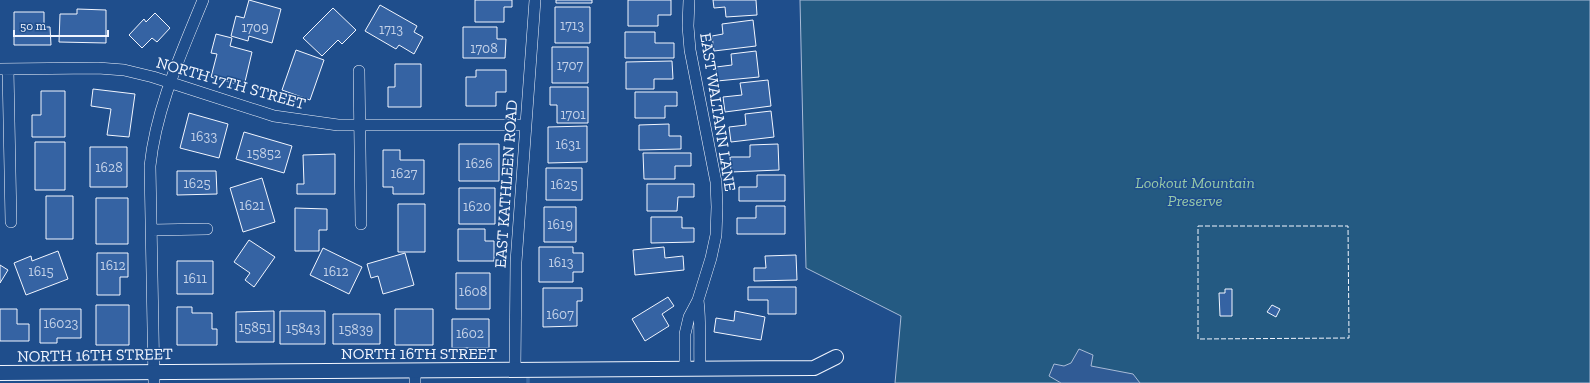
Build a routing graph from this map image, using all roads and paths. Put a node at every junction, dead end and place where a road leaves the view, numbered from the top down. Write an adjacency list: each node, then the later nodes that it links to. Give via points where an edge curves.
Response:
1 (203, 0): 6 (street)
2 (535, 0): 8 (street, EAST KATHLEEN ROAD)
3 (689, 0): 13 (street, EAST WALTANN LANE, via 690,50 716,182 716,235)
4 (4, 69): 6 (street, NORTH 17TH STREET, via 124,70); 9 (street)
5 (359, 71): 7 (street)
6 (171, 82): 7 (street, NORTH 17TH STREET, via 289,119); 12 (street, via 160,109 152,140)
7 (360, 125): 8 (street, NORTH 17TH STREET); 10 (street)
8 (525, 125): 21 (street, EAST KATHLEEN ROAD, via 515,289)
9 (11, 222)
10 (361, 224)
11 (207, 229): 12 (street)
12 (152, 230): 23 (street)
13 (698, 300): 14 (street, EAST WALTANN LANE); 15 (street, EAST WALTANN LANE)
14 (699, 323): 15 (street); 16 (street, EAST WALTANN LANE)
15 (687, 324): 17 (street, EAST WALTANN LANE)
16 (699, 350): 17 (street); 20 (street, EAST WALTANN LANE)
17 (685, 351): 19 (street, EAST WALTANN LANE)
18 (836, 357): 20 (street, NORTH 16TH STREET, via 814,368)
19 (686, 369): 20 (street, NORTH 16TH STREET); 21 (street, NORTH 16TH STREET)
20 (700, 369)
21 (515, 370): 24 (street, NORTH 16TH STREET)
22 (0, 373): 23 (street, NORTH 16TH STREET)
23 (153, 377): 24 (street, NORTH 16TH STREET)
24 (415, 377)

